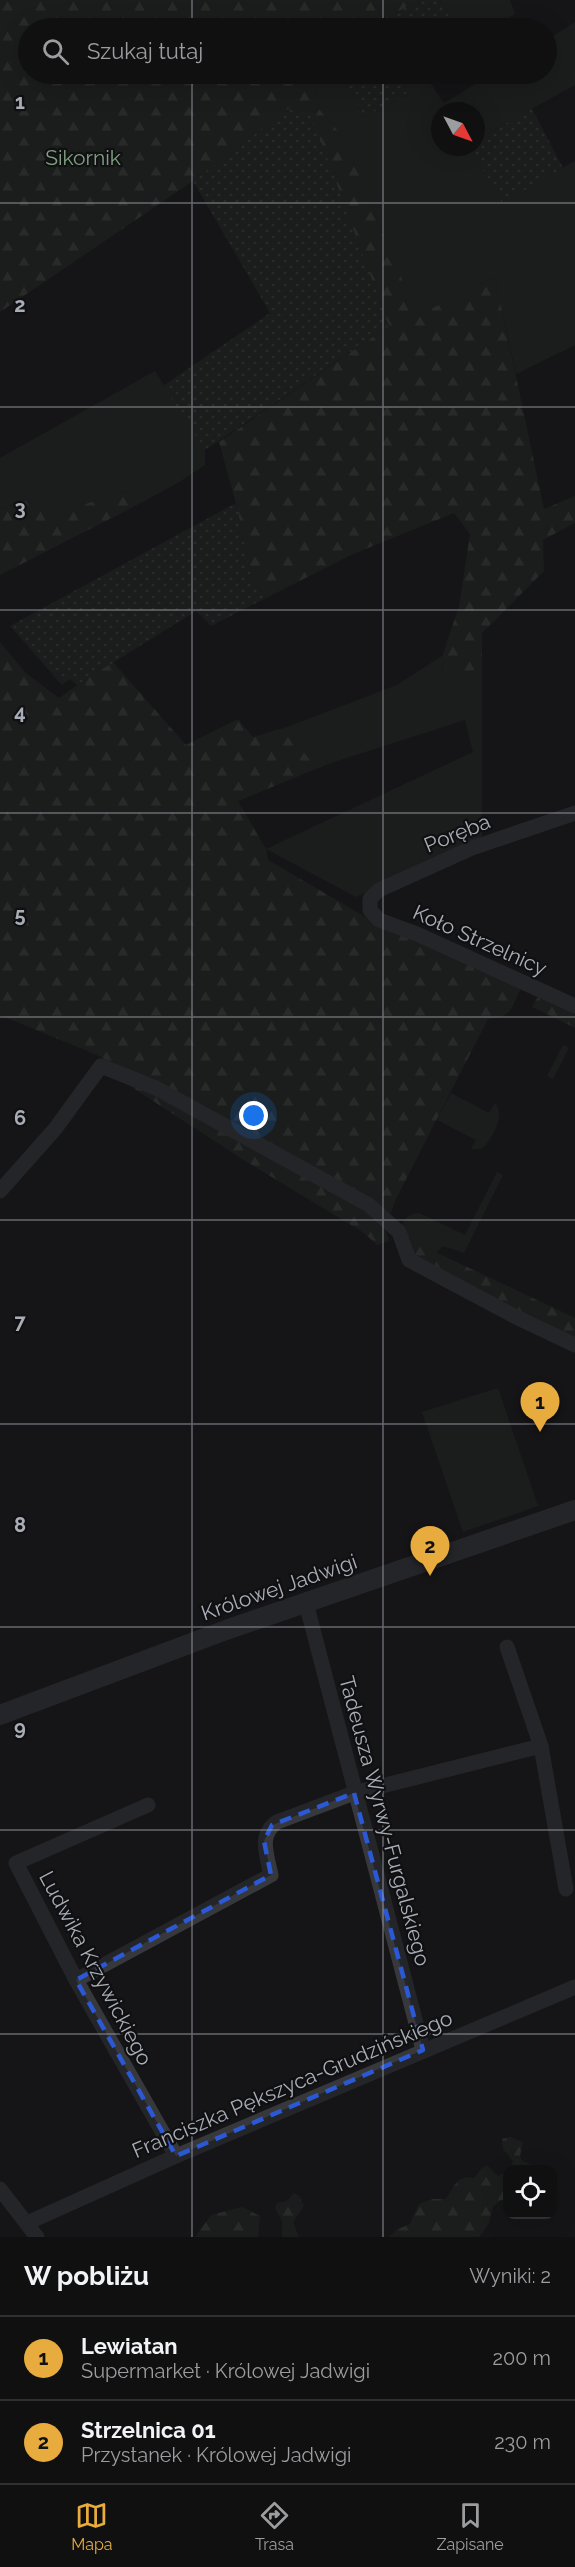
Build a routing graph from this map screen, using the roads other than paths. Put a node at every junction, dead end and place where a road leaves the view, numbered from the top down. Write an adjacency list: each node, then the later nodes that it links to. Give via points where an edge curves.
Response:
1 (575, 813): 2 (street, Poręba, via 472,848 380,890 370,899)
2 (369, 910): 3 (street, Koło Strzelnicy, via 379,921 417,934)
3 (575, 1006)
4 (0, 1191): 5 (street, via 56,1129 101,1066 156,1088 369,1205 399,1232 409,1260)
5 (575, 1345)
6 (575, 1510): 7 (street, Królowej Jadwigi)
7 (306, 1603): 9 (street, Królowej Jadwigi); 11 (street, Tadeusza Wyrwy-Furgalskiego)
8 (507, 1647): 10 (street)
9 (0, 1715)
10 (541, 1746): 11 (street); 13 (street)
11 (354, 1793): 14 (street, via 272,1825 264,1841 271,1875); 16 (street, Tadeusza Wyrwy-Furgalskiego)
12 (148, 1805): 14 (street, Ludwika Krzywickiego, via 16,1863)
13 (566, 1889)
14 (76, 1980): 17 (street, Ludwika Krzywickiego)
15 (575, 1987): 16 (street, Franciszka Pększyca-Grudzińskiego)
16 (423, 2050): 17 (street, Franciszka Pększyca-Grudzińskiego)
17 (176, 2156): 19 (street, Franciszka Pększyca-Grudzińskiego)
18 (0, 2189): 19 (street)
19 (27, 2223): 20 (street)
20 (37, 2237)

